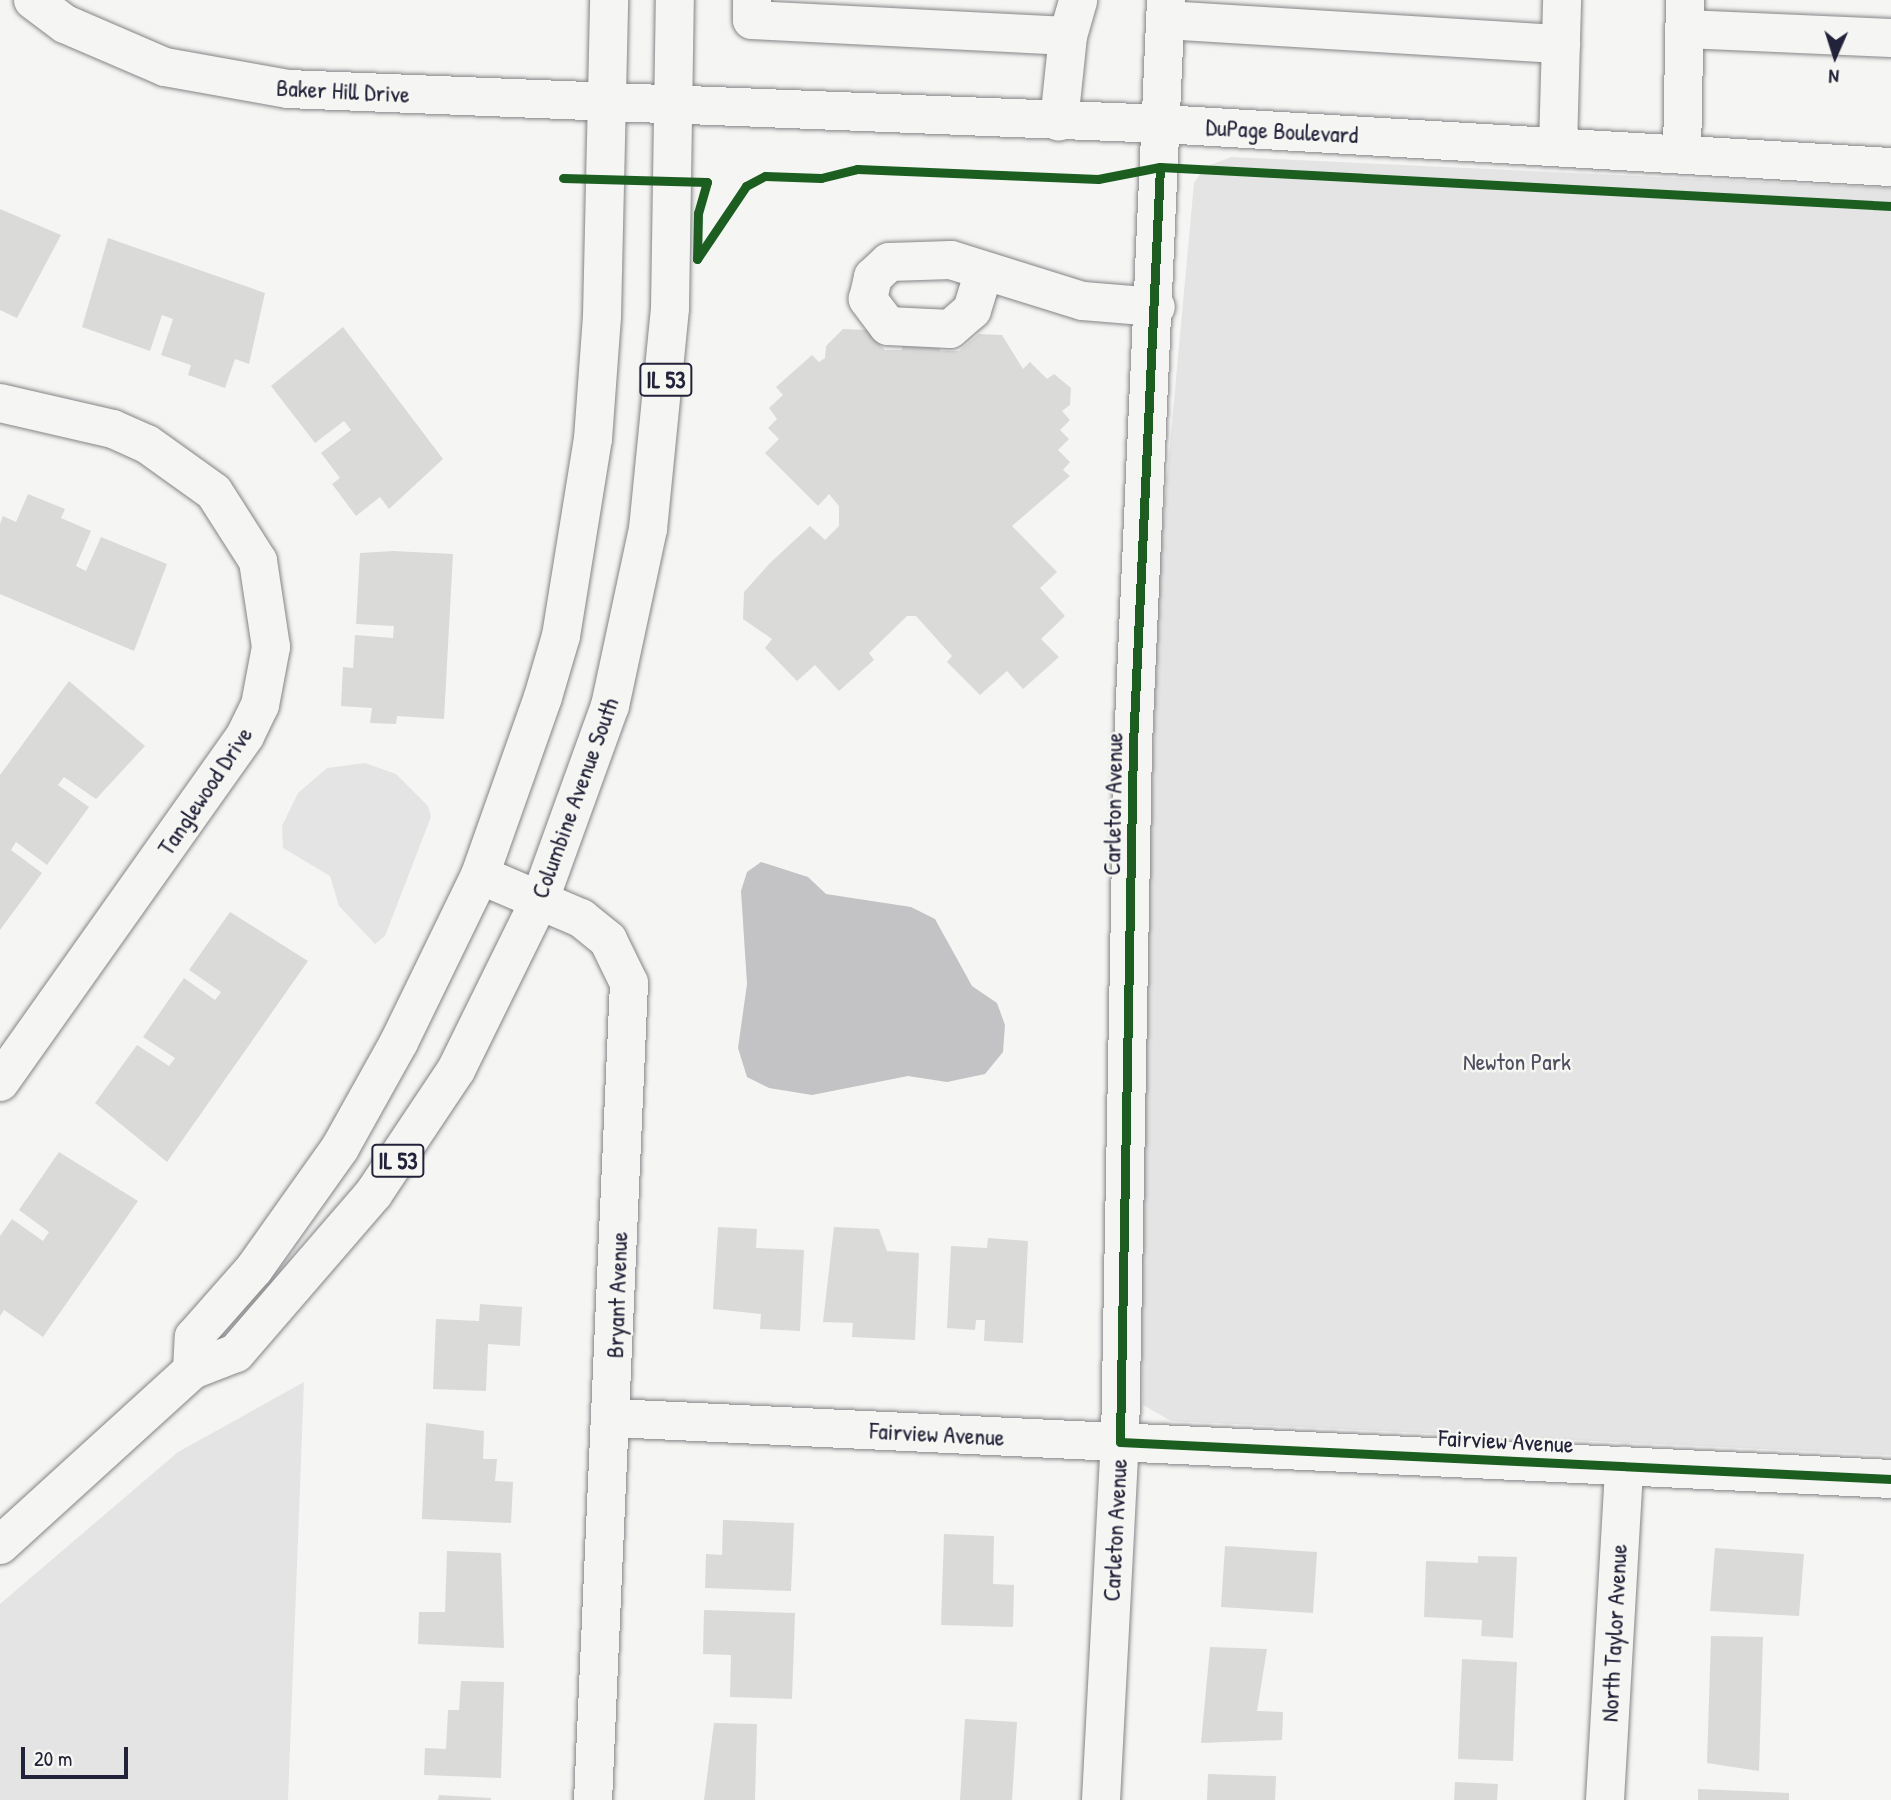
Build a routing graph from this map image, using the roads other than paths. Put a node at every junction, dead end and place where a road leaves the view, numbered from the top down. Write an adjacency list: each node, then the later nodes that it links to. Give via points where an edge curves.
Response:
1 (33, 0): 11 (street, Baker Hill Drive, via 65,24 124,52 242,85)
2 (609, 0): 11 (street)
3 (675, 0): 12 (street, IL 53)
4 (1562, 0): 10 (street)
5 (752, 10): 8 (street)
6 (1166, 10): 10 (street); 14 (street, Carleton Avenue)
7 (1685, 15): 9 (street); 16 (street)
8 (1073, 18): 13 (street)
9 (1891, 38)
10 (1561, 44): 15 (street)
11 (607, 102): 12 (street, Baker Hill Drive); 21 (street, via 603,316 584,508 561,636)
12 (673, 105): 13 (street, DuPage Boulevard); 22 (street, Columbine Avenue South / IL 53, via 668,344 649,528 610,706)
13 (1059, 122): 14 (street, DuPage Boulevard)
14 (1162, 124): 15 (street, DuPage Boulevard); 19 (street, Carleton Avenue)
15 (1558, 147): 16 (street, DuPage Boulevard)
16 (1682, 154): 17 (street, DuPage Boulevard)
17 (1891, 167)
18 (984, 271): 19 (street, via 1083,301)
19 (1156, 307): 26 (street, Carleton Avenue, via 1133,744)
20 (0, 403): 23 (street, Tanglewood Drive, via 113,429 147,444 214,492 258,561 271,647 260,705 245,736)
21 (480, 875): 22 (street, Bryant Avenue); 24 (street, via 433,976 340,1148 254,1269 194,1337)
22 (540, 899): 24 (street, Columbine Avenue South / IL 53, via 456,1070 374,1193 236,1353); 25 (street, Bryant Avenue, via 608,940 629,983)
23 (0, 1082)
24 (192, 1370): 29 (street, Columbine Avenue South / IL 53)
25 (612, 1418): 26 (street, Fairview Avenue); 30 (street, Bryant Avenue)
26 (1120, 1442): 27 (street, Fairview Avenue); 31 (street, Carleton Avenue)
27 (1623, 1466): 28 (street, Fairview Avenue); 32 (street, North Taylor Avenue)
28 (1891, 1479)
29 (0, 1545)
30 (593, 1800)
31 (1101, 1800)
32 (1605, 1800)

